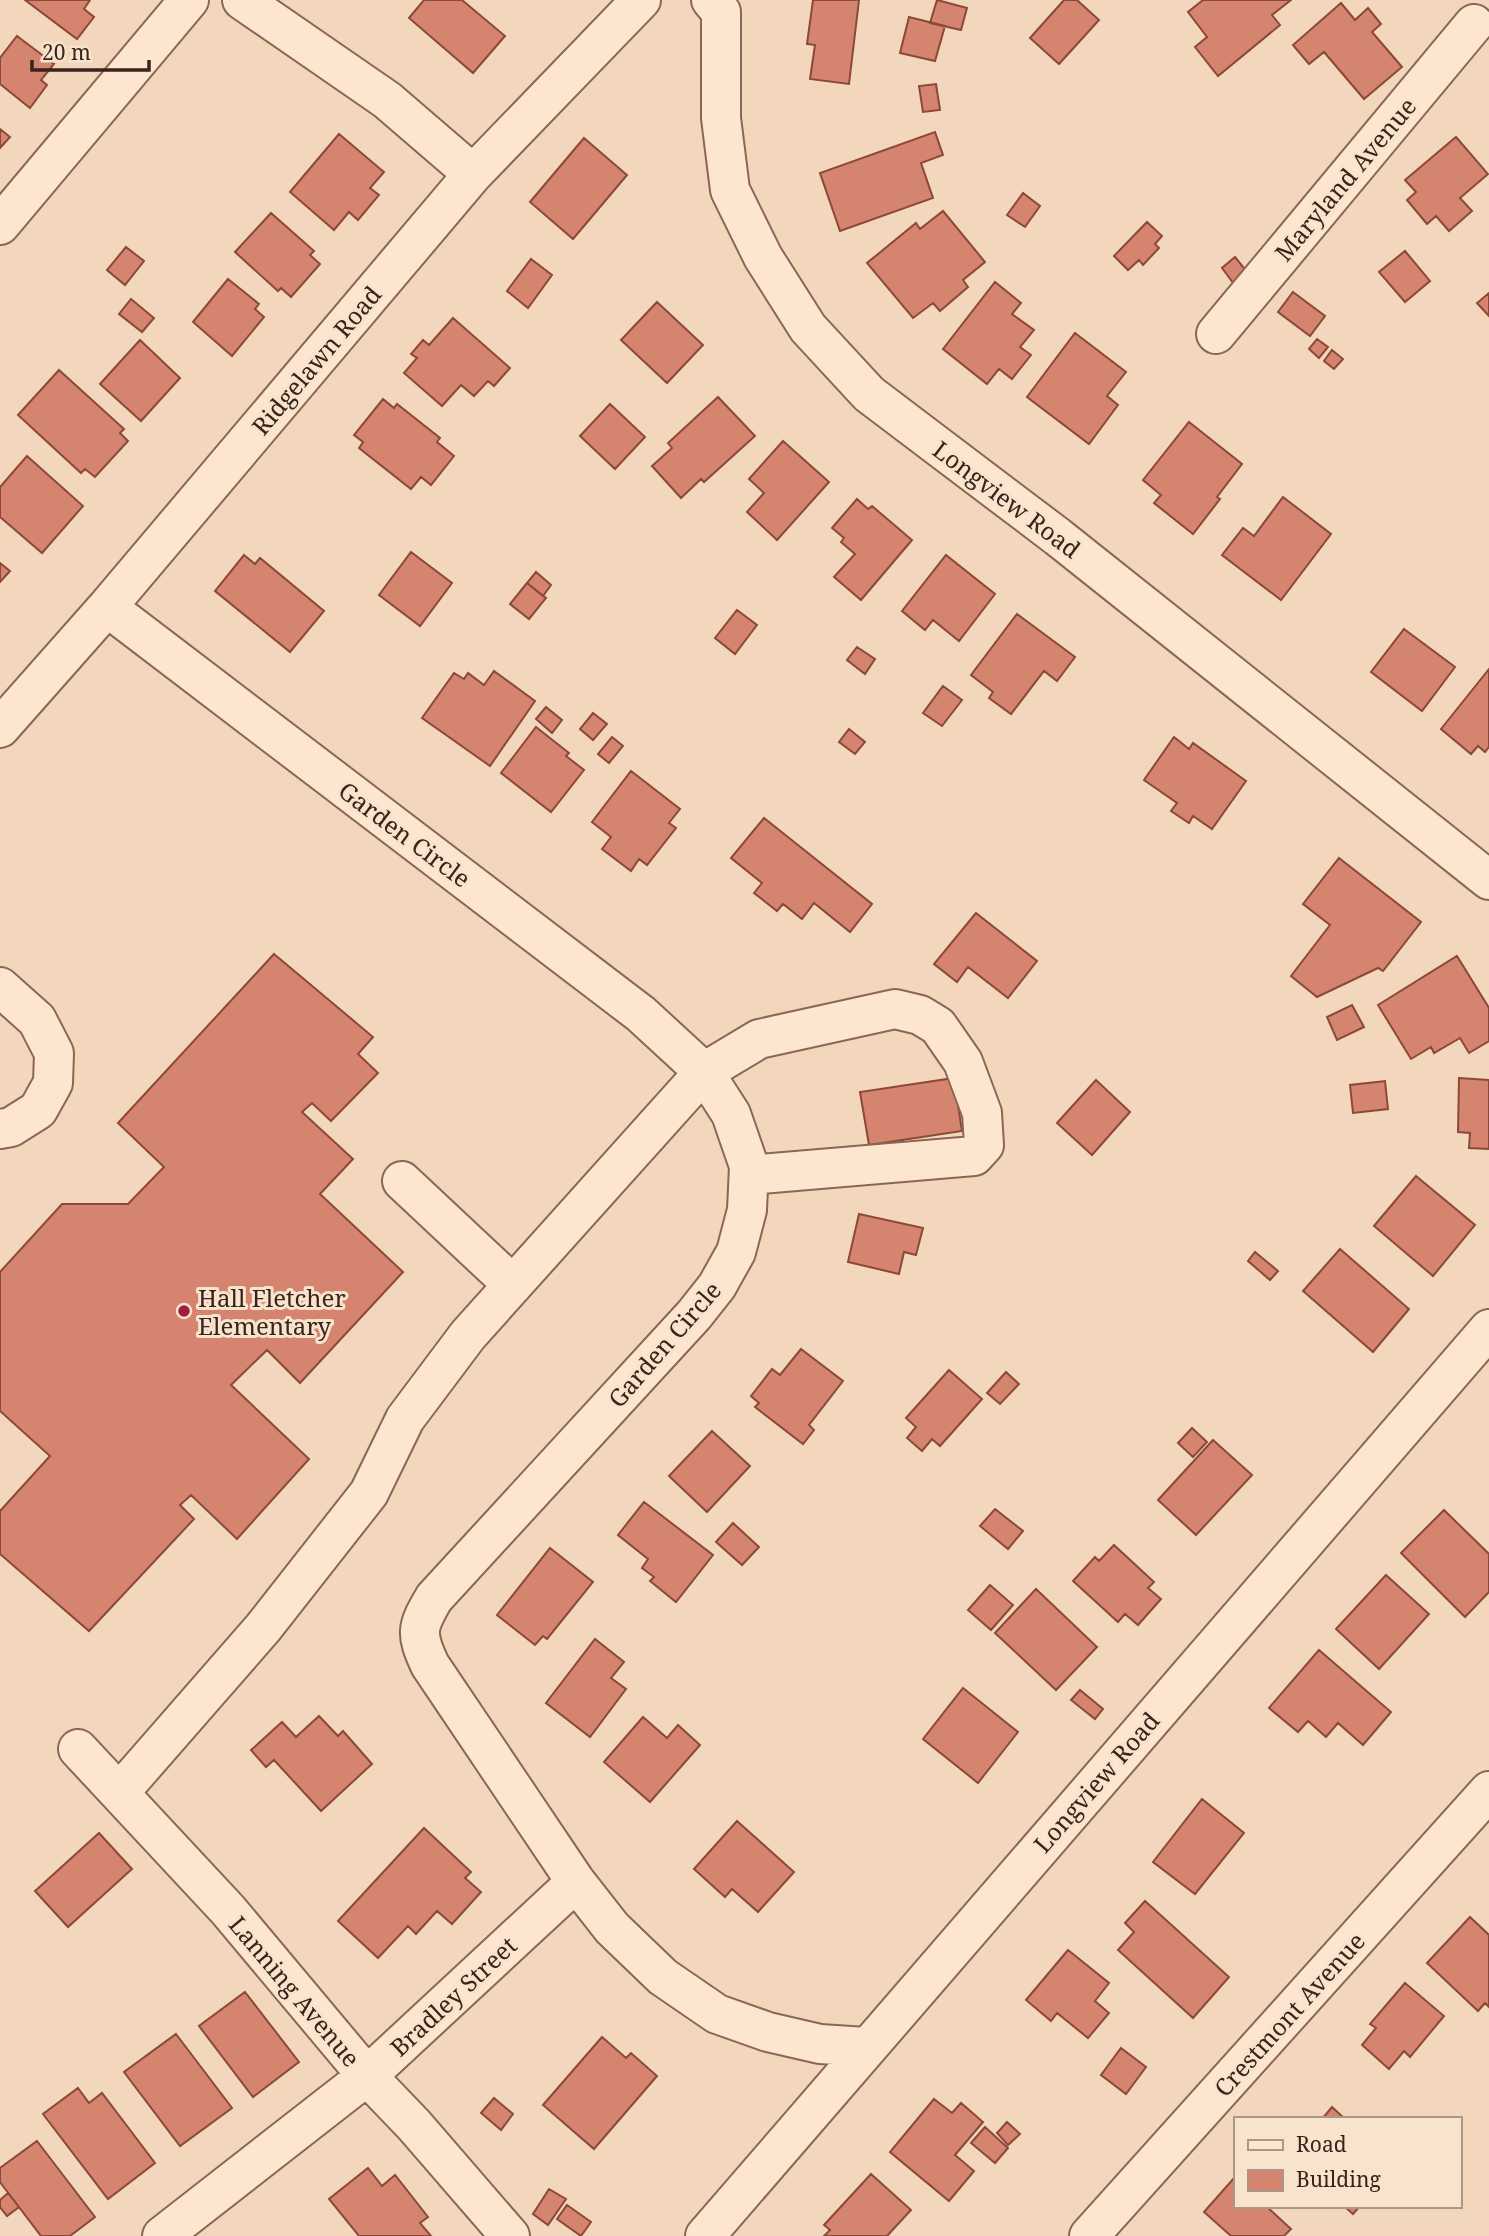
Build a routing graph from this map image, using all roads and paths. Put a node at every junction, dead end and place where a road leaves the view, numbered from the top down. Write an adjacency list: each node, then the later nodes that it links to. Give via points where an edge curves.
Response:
1 (189, 0): 7 (street)
2 (242, 0): 6 (street, via 387,100)
3 (641, 0): 6 (street, Ridgelawn Road)
4 (711, 0): 11 (street, Longview Road, via 721,12 721,118 730,190 763,257 808,328 869,394 1058,537)
5 (1473, 22): 8 (street, Maryland Avenue)
6 (473, 174): 9 (street, Ridgelawn Road)
7 (0, 225)
8 (1216, 334)
9 (107, 607): 10 (street, Ridgelawn Road); 13 (street, Garden Circle, via 641,1014)
10 (0, 728)
11 (1489, 880)
12 (0, 987): 14 (street, via 37,1020 54,1054 53,1083 38,1110)
13 (704, 1072): 15 (street, Garden Circle, via 731,1114 750,1166); 15 (street, via 759,1040 895,1009 920,1015 938,1026 963,1062 982,1113 984,1145 974,1156); 17 (street)
14 (0, 1129)
15 (749, 1175): 22 (street, Garden Circle, via 747,1210 736,1252 717,1286 435,1598 420,1622 420,1644 430,1665)
16 (402, 1181): 17 (street)
17 (513, 1285): 21 (street, via 468,1335 405,1419 369,1493 263,1628)
18 (1489, 1329): 23 (street, Longview Road)
19 (78, 1749): 21 (street, Lanning Avenue)
20 (1489, 1791): 28 (street, Crestmont Avenue)
21 (119, 1793): 24 (street, Lanning Avenue, via 228,1910)
22 (576, 1882): 23 (street, Garden Circle, via 612,1928 663,1977 717,2014 820,2044); 24 (street, Bradley Street)
23 (866, 2047): 27 (street, Longview Road)
24 (367, 2076): 25 (street, Bradley Street); 26 (street, Lanning Avenue)
25 (162, 2236)
26 (510, 2236)
27 (705, 2236)
28 (1089, 2236)

